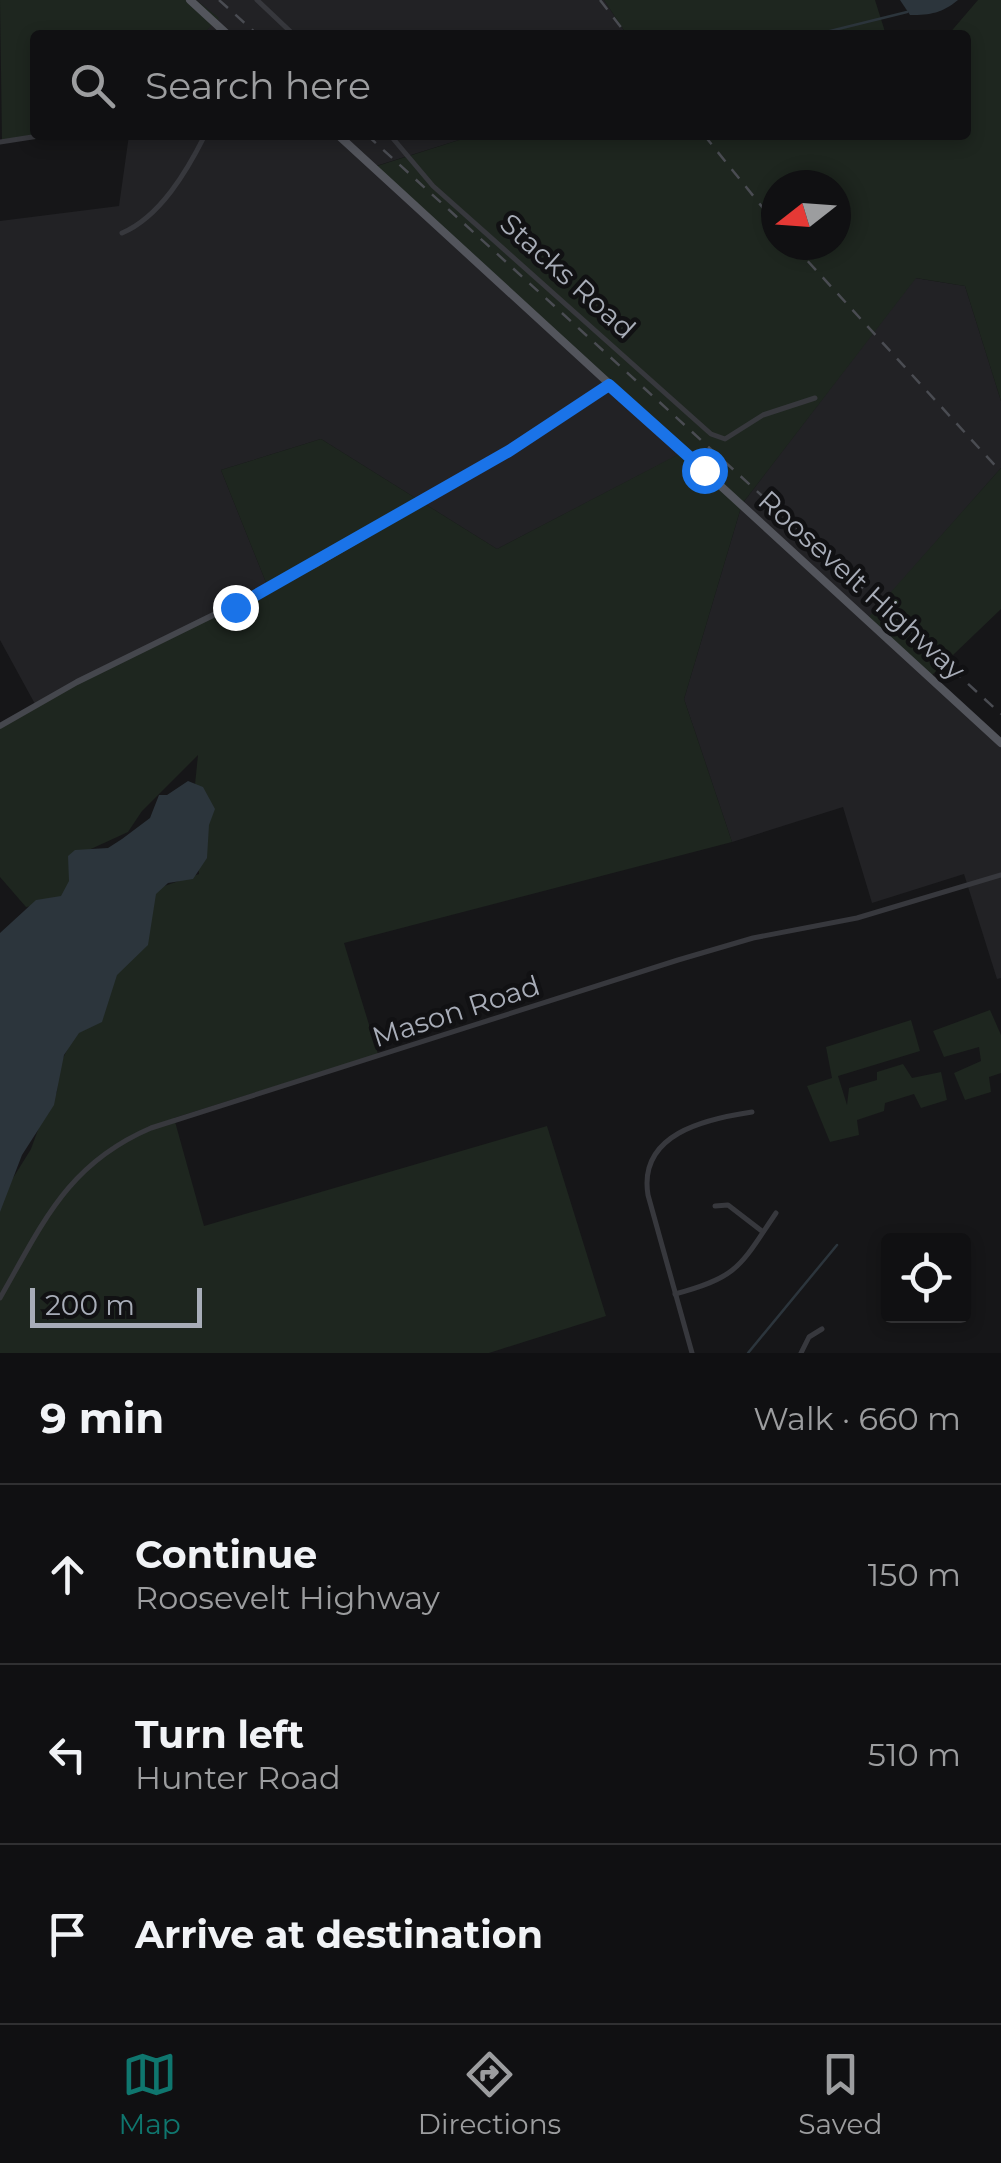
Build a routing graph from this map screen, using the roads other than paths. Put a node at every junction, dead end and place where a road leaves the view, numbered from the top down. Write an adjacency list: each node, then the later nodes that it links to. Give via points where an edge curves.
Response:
1 (190, 0): 3 (main road)
2 (256, 0): 4 (street)
3 (223, 30)
4 (289, 30)
5 (30, 137): 9 (street)
6 (202, 140): 10 (street, via 180,179 139,226)
7 (343, 140): 11 (main road, Roosevelt Highway)
8 (394, 140): 12 (street, Stacks Road, via 434,186 711,434 725,439 763,415)
9 (0, 142)
10 (122, 233)
11 (609, 385): 13 (street, via 317,564); 14 (main road, Roosevelt Highway)
12 (815, 398)
13 (0, 726)
14 (1001, 743)
15 (1001, 874): 21 (street, Mason Road, via 856,918 678,960 151,1128 100,1154 64,1188)
16 (752, 1112): 20 (street, via 669,1137 650,1158 648,1195)
17 (715, 1206): 19 (street, via 728,1205)
18 (776, 1213): 19 (street)
19 (763, 1232): 20 (street, via 729,1276)
20 (675, 1294): 23 (street)
21 (0, 1298)
22 (822, 1328): 24 (street)
23 (692, 1353)
24 (801, 1353)

